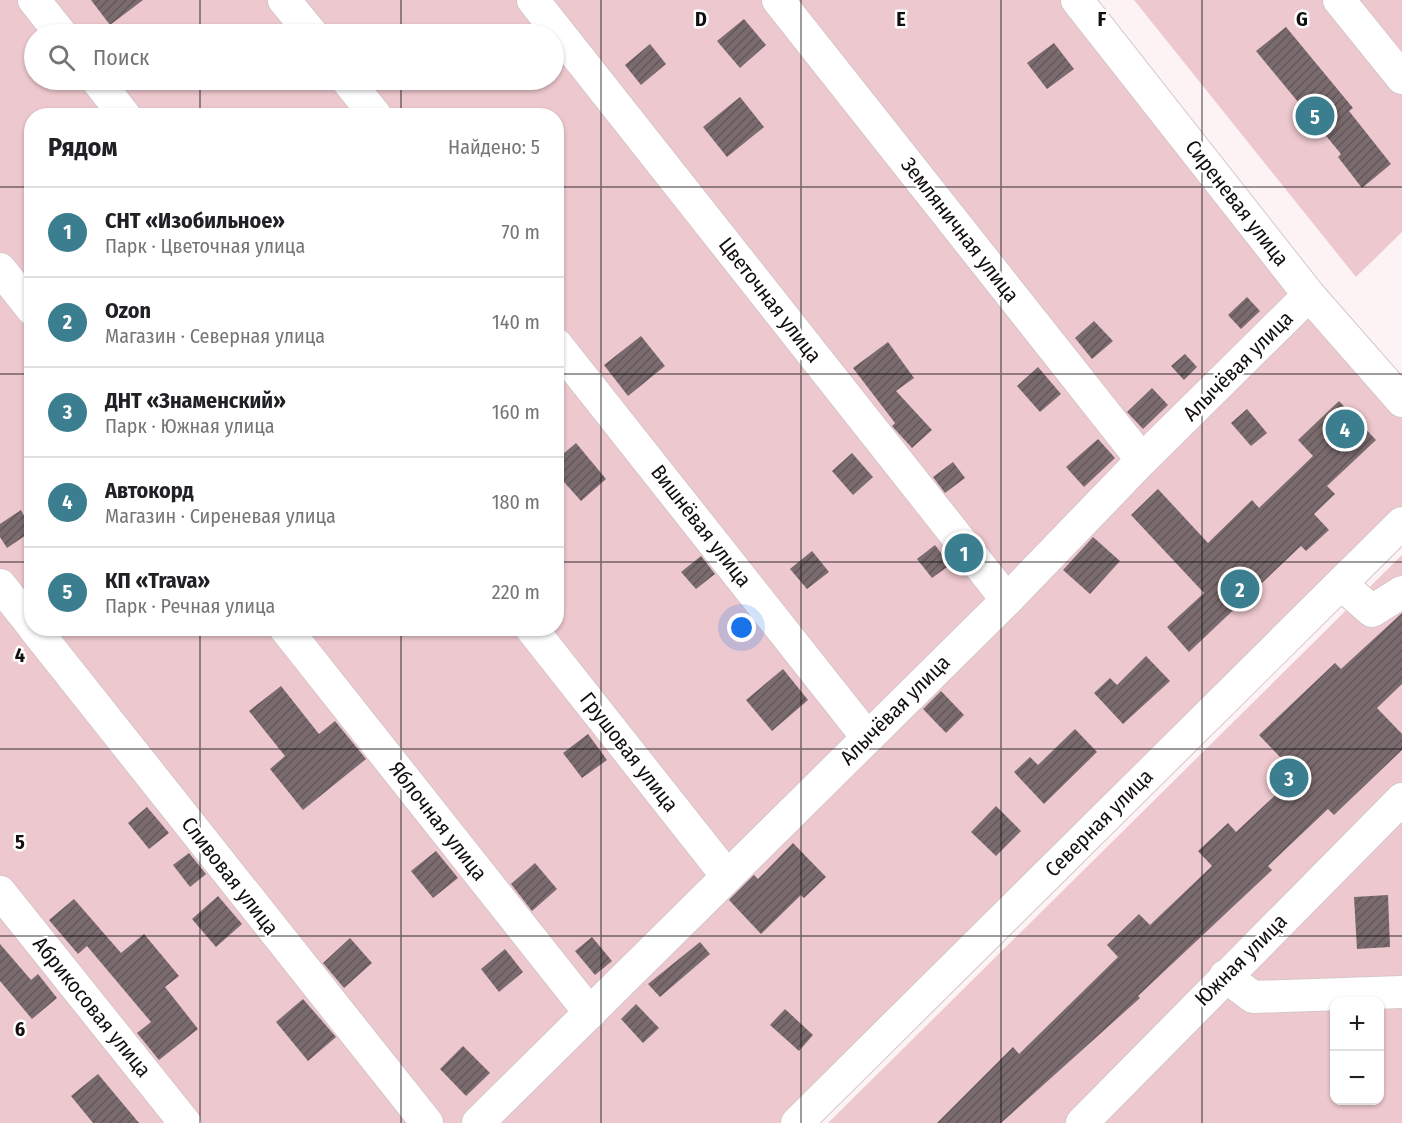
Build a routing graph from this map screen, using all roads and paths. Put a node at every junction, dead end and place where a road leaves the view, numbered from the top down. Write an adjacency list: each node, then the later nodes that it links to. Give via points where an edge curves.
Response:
1 (34, 0): 7 (street)
2 (284, 0): 8 (street)
3 (533, 0): 9 (street, Цветочная улица)
4 (778, 0): 21 (street, Земляничная улица)
5 (1077, 0): 17 (street, Сиреневая улица)
6 (1339, 0): 11 (street)
7 (53, 24)
8 (304, 24)
9 (552, 24)
10 (564, 39): 26 (street, Цветочная улица)
11 (1402, 78)
12 (105, 90): 14 (street)
13 (355, 90): 15 (street)
14 (119, 108)
15 (370, 108)
16 (0, 269): 18 (street)
17 (1309, 295): 20 (street, Сиреневая улица); 21 (street, Алычёвая улица)
18 (24, 299)
19 (564, 354): 31 (street, Вишнёвая улица)
20 (1402, 401)
21 (1142, 460): 26 (street, Алычёвая улица)
22 (1402, 523): 23 (street, Северная улица)
23 (1341, 584): 25 (street, via 1372,611); 41 (street, Северная улица)
24 (0, 585): 27 (street)
25 (1402, 592)
26 (1007, 600): 31 (street, Алычёвая улица)
27 (24, 615)
28 (40, 636): 39 (street, Сливовая улица)
29 (291, 636): 37 (street, Яблочная улица)
30 (537, 636): 33 (street, Грушовая улица)
31 (867, 737): 33 (street, Алычёвая улица)
32 (1402, 799): 35 (street, Южная улица)
33 (727, 876): 37 (street, Алычёвая улица)
34 (0, 892): 38 (street, Абрикосовая улица)
35 (1225, 976): 36 (street, via 1253,997); 42 (street, Южная улица)
36 (1402, 992)
37 (590, 1013): 40 (street, Алычёвая улица)
38 (185, 1123)
39 (426, 1123)
40 (478, 1123)
41 (797, 1123)
42 (1082, 1123)

